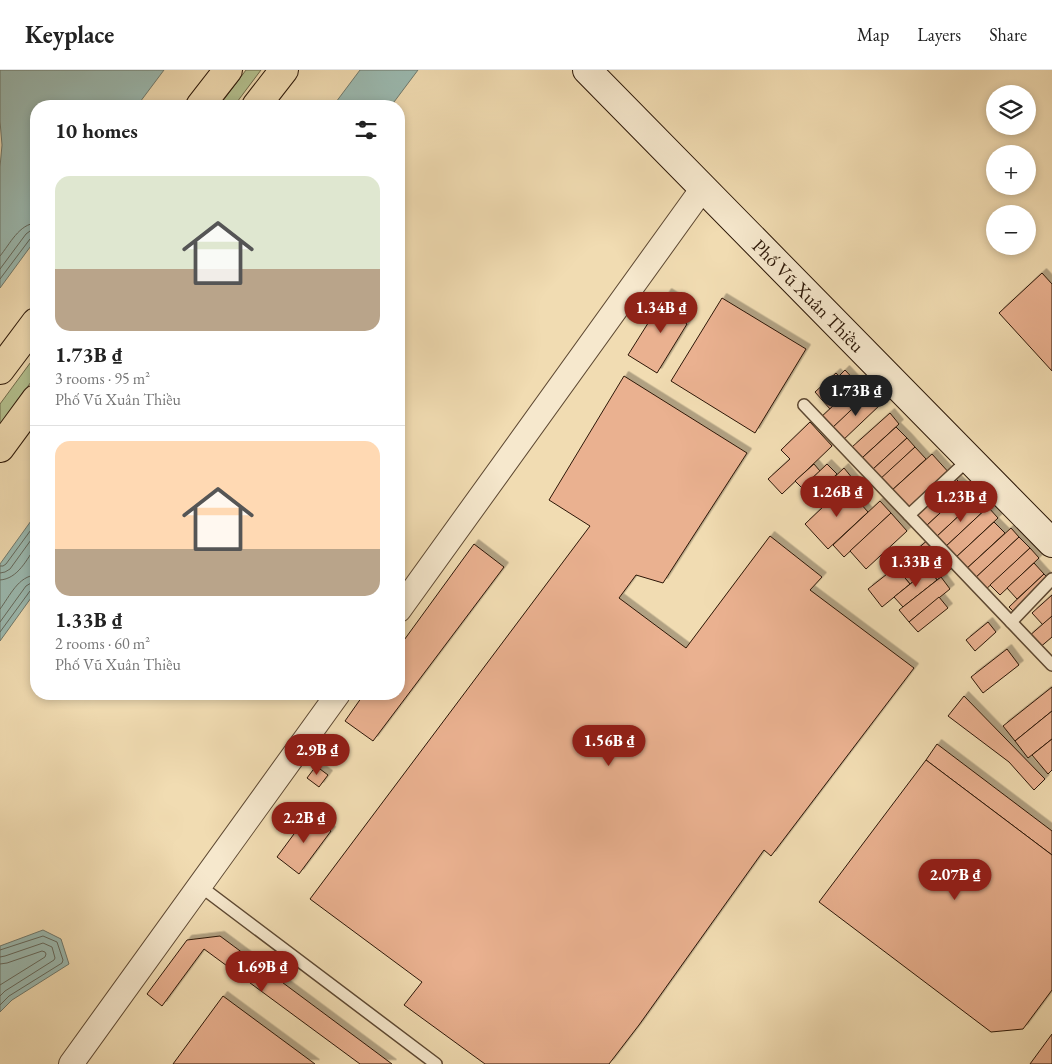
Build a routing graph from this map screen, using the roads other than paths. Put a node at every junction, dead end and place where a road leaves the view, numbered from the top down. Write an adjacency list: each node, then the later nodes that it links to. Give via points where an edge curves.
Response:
1 (228, 70): 4 (main road)
2 (284, 70): 5 (main road)
3 (587, 70): 6 (main road, Phố Vũ Xuân Thiều)
4 (205, 100)
5 (261, 100)
6 (703, 188): 12 (main road, Phố Vũ Xuân Thiều); 16 (street)
7 (30, 330): 8 (main road)
8 (0, 370)
9 (804, 404): 13 (lane)
10 (30, 407): 11 (main road)
11 (0, 448)
12 (969, 459): 13 (lane); 14 (main road, Phố Vũ Xuân Thiều)
13 (909, 515): 17 (lane)
14 (1052, 543)
15 (1052, 579): 17 (lane)
16 (405, 602)
17 (1011, 622): 18 (lane)
18 (1052, 665)
19 (334, 700): 20 (street)
20 (200, 886): 21 (street); 22 (lane)
21 (71, 1064)
22 (436, 1064)

